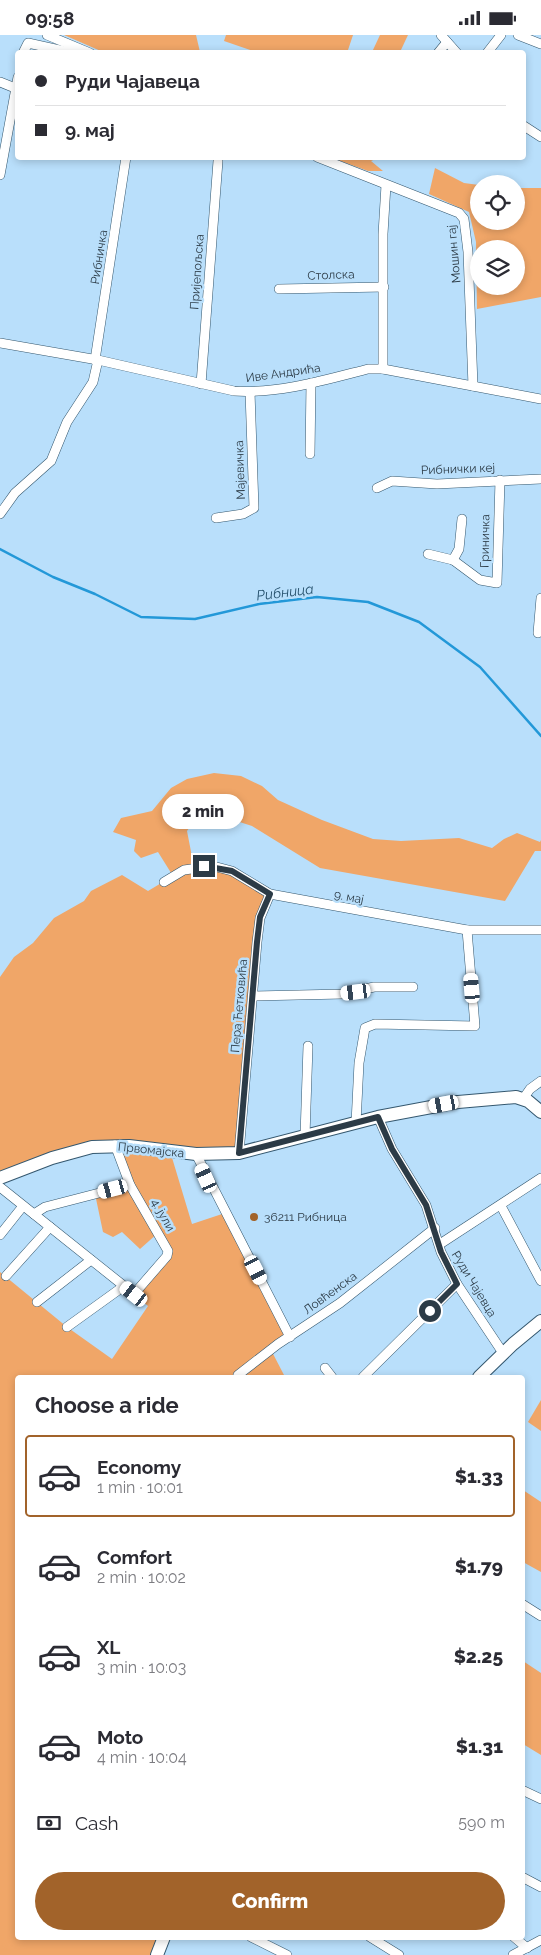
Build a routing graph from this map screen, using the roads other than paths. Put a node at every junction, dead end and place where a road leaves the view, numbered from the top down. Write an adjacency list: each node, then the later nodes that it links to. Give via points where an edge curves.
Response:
1 (47, 35): 8 (street)
2 (501, 35): 11 (street)
3 (518, 35): 5 (street)
4 (444, 38): 9 (street); 10 (street)
5 (541, 44)
6 (24, 50): 7 (street, via 28,43)
7 (60, 50)
8 (83, 50)
9 (439, 50)
10 (454, 50)
11 (489, 50)
12 (0, 82): 13 (street)
13 (15, 88): 19 (street)
14 (526, 127): 15 (street)
15 (541, 137)
16 (126, 160): 24 (street, Рибничка)
17 (324, 160): 20 (street, Мошин гај)
18 (218, 161): 27 (street, Пријепољска)
19 (0, 175)
20 (386, 185): 21 (street); 28 (street, Мошин гај, via 458,213 464,219)
21 (384, 287): 22 (street, Столска); 25 (street)
22 (278, 289)
23 (0, 343): 24 (street, Иве Андрића)
24 (96, 360): 27 (street, Иве Андрића); 35 (street, Рибничка, via 93,381 67,422 50,461 15,493)
25 (383, 369): 26 (street, Иве Андрића, via 368,369); 28 (street, Иве Андрића)
26 (311, 383): 29 (street, Иве Андрића); 31 (street)
27 (202, 384): 29 (street, Иве Андрића)
28 (473, 386): 30 (street, Иве Андрића)
29 (250, 392): 36 (street, Мајевичка, via 254,508 244,514)
30 (541, 399)
31 (310, 454)
32 (541, 479): 33 (street, Рибнички кеј)
33 (500, 480): 34 (street, Рибнички кеј, via 437,484 392,481); 39 (street, Гриничка, via 497,583 480,580)
34 (377, 487)
35 (0, 514)
36 (216, 518)
37 (462, 519): 39 (street, Гриничка, via 460,549)
38 (428, 554): 39 (street, Гриничка)
39 (453, 561)
40 (541, 598): 41 (street)
41 (538, 633)
42 (164, 882): 43 (street, 9. мај, via 184,870 213,866 232,871)
43 (270, 894): 44 (street, 9. мај); 47 (street, Пера Ћетковића, via 260,917)
44 (467, 930): 45 (street, 9. мај); 53 (street, via 475,1026 367,1026 361,1041)
45 (541, 931)
46 (412, 987): 47 (street, via 374,987 343,994)
47 (253, 996): 56 (street, Пера Ћетковића)
48 (308, 1046): 54 (street)
49 (541, 1081): 50 (street)
50 (523, 1099): 51 (main road, via 533,1103); 52 (main road, Првомајска, via 508,1097 458,1102)
51 (541, 1112)
52 (378, 1117): 53 (main road, Првомајска); 66 (street, Руди Чајевца, via 392,1149 426,1205)
53 (356, 1123): 54 (main road, Првомајска)
54 (305, 1136): 56 (main road, Првомајска)
55 (115, 1145): 57 (main road, Првомајска); 58 (main road, Првомајска, via 71,1152); 60 (street, 4. јули)
56 (239, 1153): 57 (main road, Првомајска)
57 (196, 1154): 78 (street)
58 (0, 1178)
59 (541, 1178): 63 (street)
60 (130, 1185): 64 (street, via 45,1207); 74 (street, 4. јули, via 168,1251 134,1294)
61 (0, 1187): 62 (street)
62 (23, 1206): 64 (street); 67 (street)
63 (500, 1206): 68 (street); 72 (street)
64 (34, 1214): 65 (street)
65 (50, 1227): 70 (street); 71 (street)
66 (435, 1230): 68 (street); 69 (street, Руди Чајевца); 78 (street, Ловћенска)
67 (0, 1235)
68 (452, 1236): 69 (street)
69 (440, 1244): 73 (street, Руди Чајевца)
70 (91, 1259): 74 (street); 75 (street)
71 (6, 1276)
72 (541, 1281)
73 (457, 1284): 79 (street, Руди Чајевца); 83 (street)
74 (124, 1285): 77 (street)
75 (37, 1302)
76 (541, 1321): 79 (main road)
77 (67, 1327)
78 (290, 1337): 81 (street, Ловћенска)
79 (502, 1353): 84 (main road)
80 (325, 1368): 82 (street)
81 (239, 1375)
82 (330, 1375)
83 (365, 1375)
84 (481, 1375)
85 (525, 1606): 86 (street)
86 (541, 1616)
87 (525, 1791): 88 (street)
88 (541, 1799)
89 (525, 1879): 90 (street)
90 (541, 1887)
91 (163, 1940): 97 (main road)
92 (257, 1940): 98 (street)
93 (375, 1940): 99 (street)
94 (518, 1940): 96 (street)
95 (541, 1940): 96 (street)
96 (527, 1948): 100 (street)
97 (157, 1955)
98 (287, 1955)
99 (399, 1955)
100 (513, 1955)

